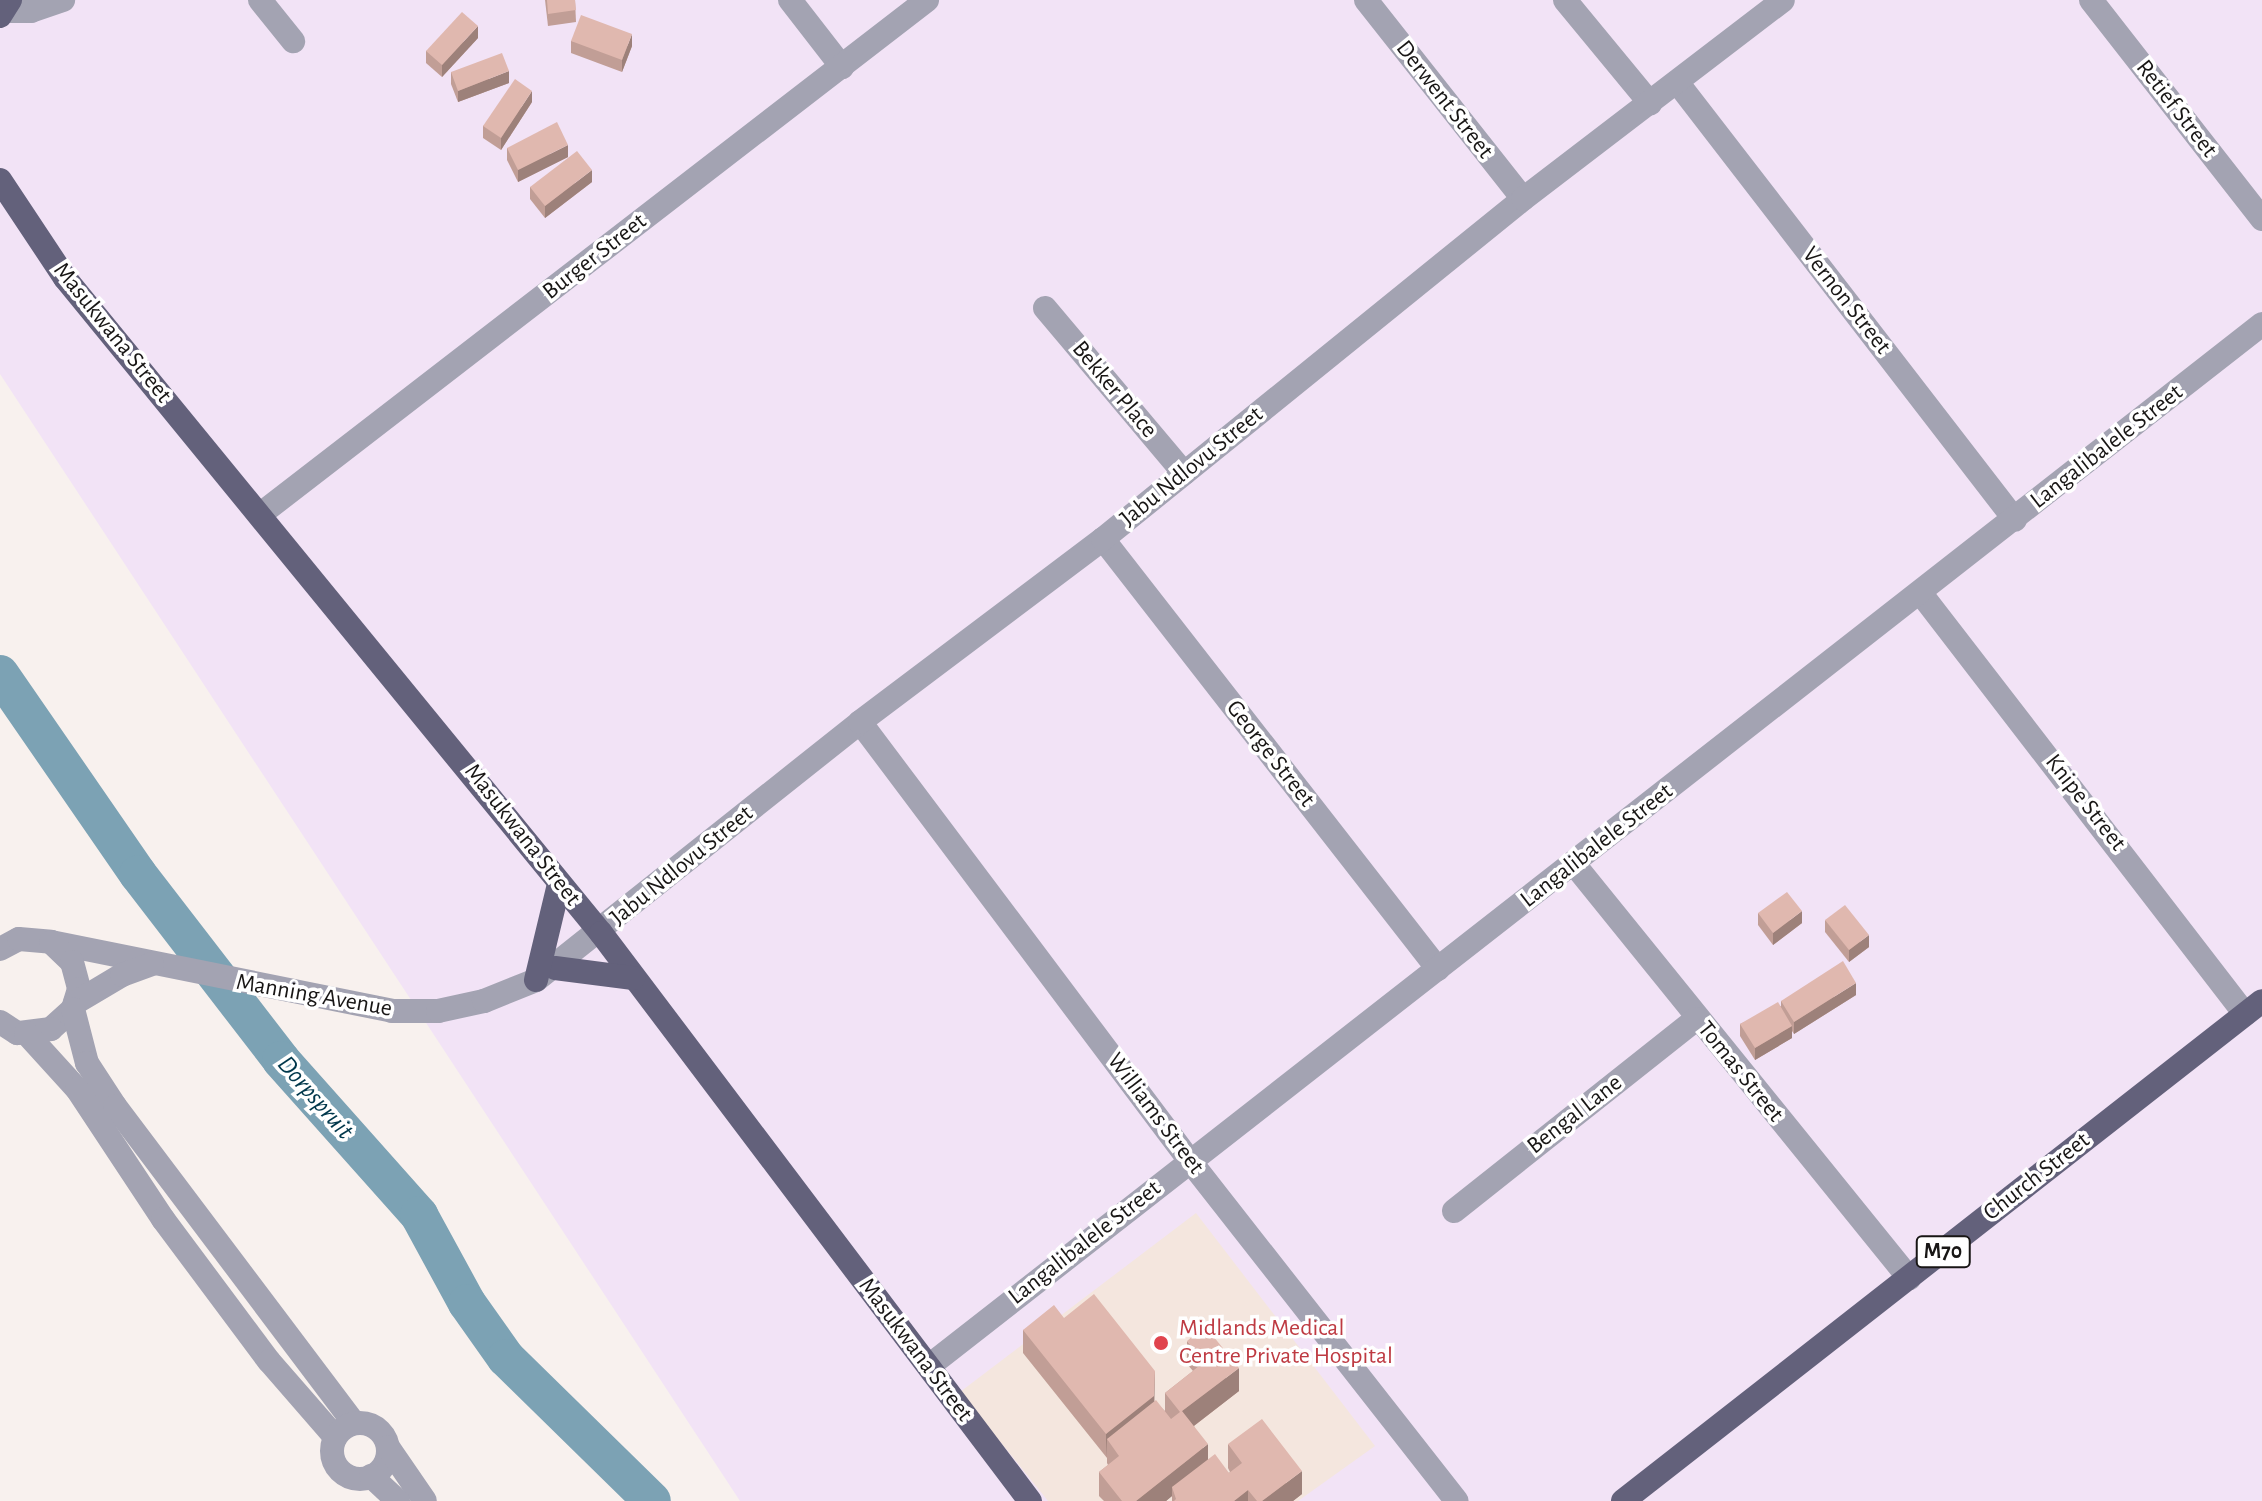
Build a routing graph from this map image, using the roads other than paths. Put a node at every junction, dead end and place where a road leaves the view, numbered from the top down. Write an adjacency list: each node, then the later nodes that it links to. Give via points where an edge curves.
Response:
1 (63, 0): 9 (street, via 31,11)
2 (260, 0): 10 (street)
3 (790, 0): 11 (street)
4 (927, 0): 11 (street, Burger Street)
5 (1366, 0): 15 (street, Derwent Street)
6 (1565, 0): 13 (street)
7 (1783, 0): 12 (street, Jabu Ndlovu Street)
8 (2091, 0): 16 (street, Retief Street)
9 (3, 10)
10 (293, 41)
11 (842, 67): 20 (street, Burger Street)
12 (1677, 82): 13 (street, Jabu Ndlovu Street); 21 (street, Vernon Street)
13 (1650, 103): 15 (street, Jabu Ndlovu Street)
14 (0, 180): 20 (main road, Masukwana Street, via 65,278)
15 (1523, 199): 19 (street, Jabu Ndlovu Street)
16 (2262, 219)
17 (1045, 308): 19 (street, Bekker Place)
18 (2262, 324): 21 (street, Langalibalele Street)
19 (1184, 473): 22 (street, Jabu Ndlovu Street)
20 (262, 513): 26 (main road, Masukwana Street)
21 (2015, 520): 23 (street, Langalibalele Street)
22 (1103, 539): 24 (street, Jabu Ndlovu Street); 31 (street, George Street)
23 (1922, 595): 25 (street, Langalibalele Street); 35 (street, Knipe Street)
24 (860, 722): 27 (street, Jabu Ndlovu Street); 38 (street, Williams Street)
25 (1574, 864): 31 (street, Langalibalele Street); 36 (street, Tomas Street)
26 (559, 884): 27 (main road, Masukwana Street); 32 (main road)
27 (601, 933): 32 (street, Manning Avenue); 33 (main road, Masukwana Street)
28 (51, 942): 29 (street, Manning Avenue, via 35,938); 30 (street, Manning Avenue); 34 (street, via 72,962 79,989)
29 (1, 947)
30 (159, 966): 32 (street, Manning Avenue, via 348,1006 438,1011 484,1001); 34 (street, via 122,975)
31 (1438, 969): 38 (street, Langalibalele Street)
32 (545, 974): 33 (main road)
33 (633, 978): 41 (main road, Masukwana Street)
34 (74, 1006): 37 (street, via 51,1029); 42 (street, via 87,1063)
35 (2254, 1007): 40 (main road, Church Street / M70)
36 (1696, 1019): 39 (street, Bengal Lane); 40 (street, Tomas Street)
37 (11, 1032): 42 (street, via 77,1089 163,1219 269,1361)
38 (1190, 1161): 41 (street, Langalibalele Street); 48 (street, Williams Street)
39 (1454, 1211)
40 (1909, 1278): 49 (main road, Church Street / M70)
41 (929, 1366): 47 (main road, Masukwana Street)
42 (344, 1430): 43 (street, via 379,1430); 44 (street, via 332,1453 338,1468 353,1478)
43 (388, 1447): 44 (street, via 385,1464); 46 (street)
44 (371, 1476): 45 (street)
45 (398, 1501)
46 (425, 1501)
47 (1030, 1501)
48 (1457, 1501)
49 (1623, 1501)

